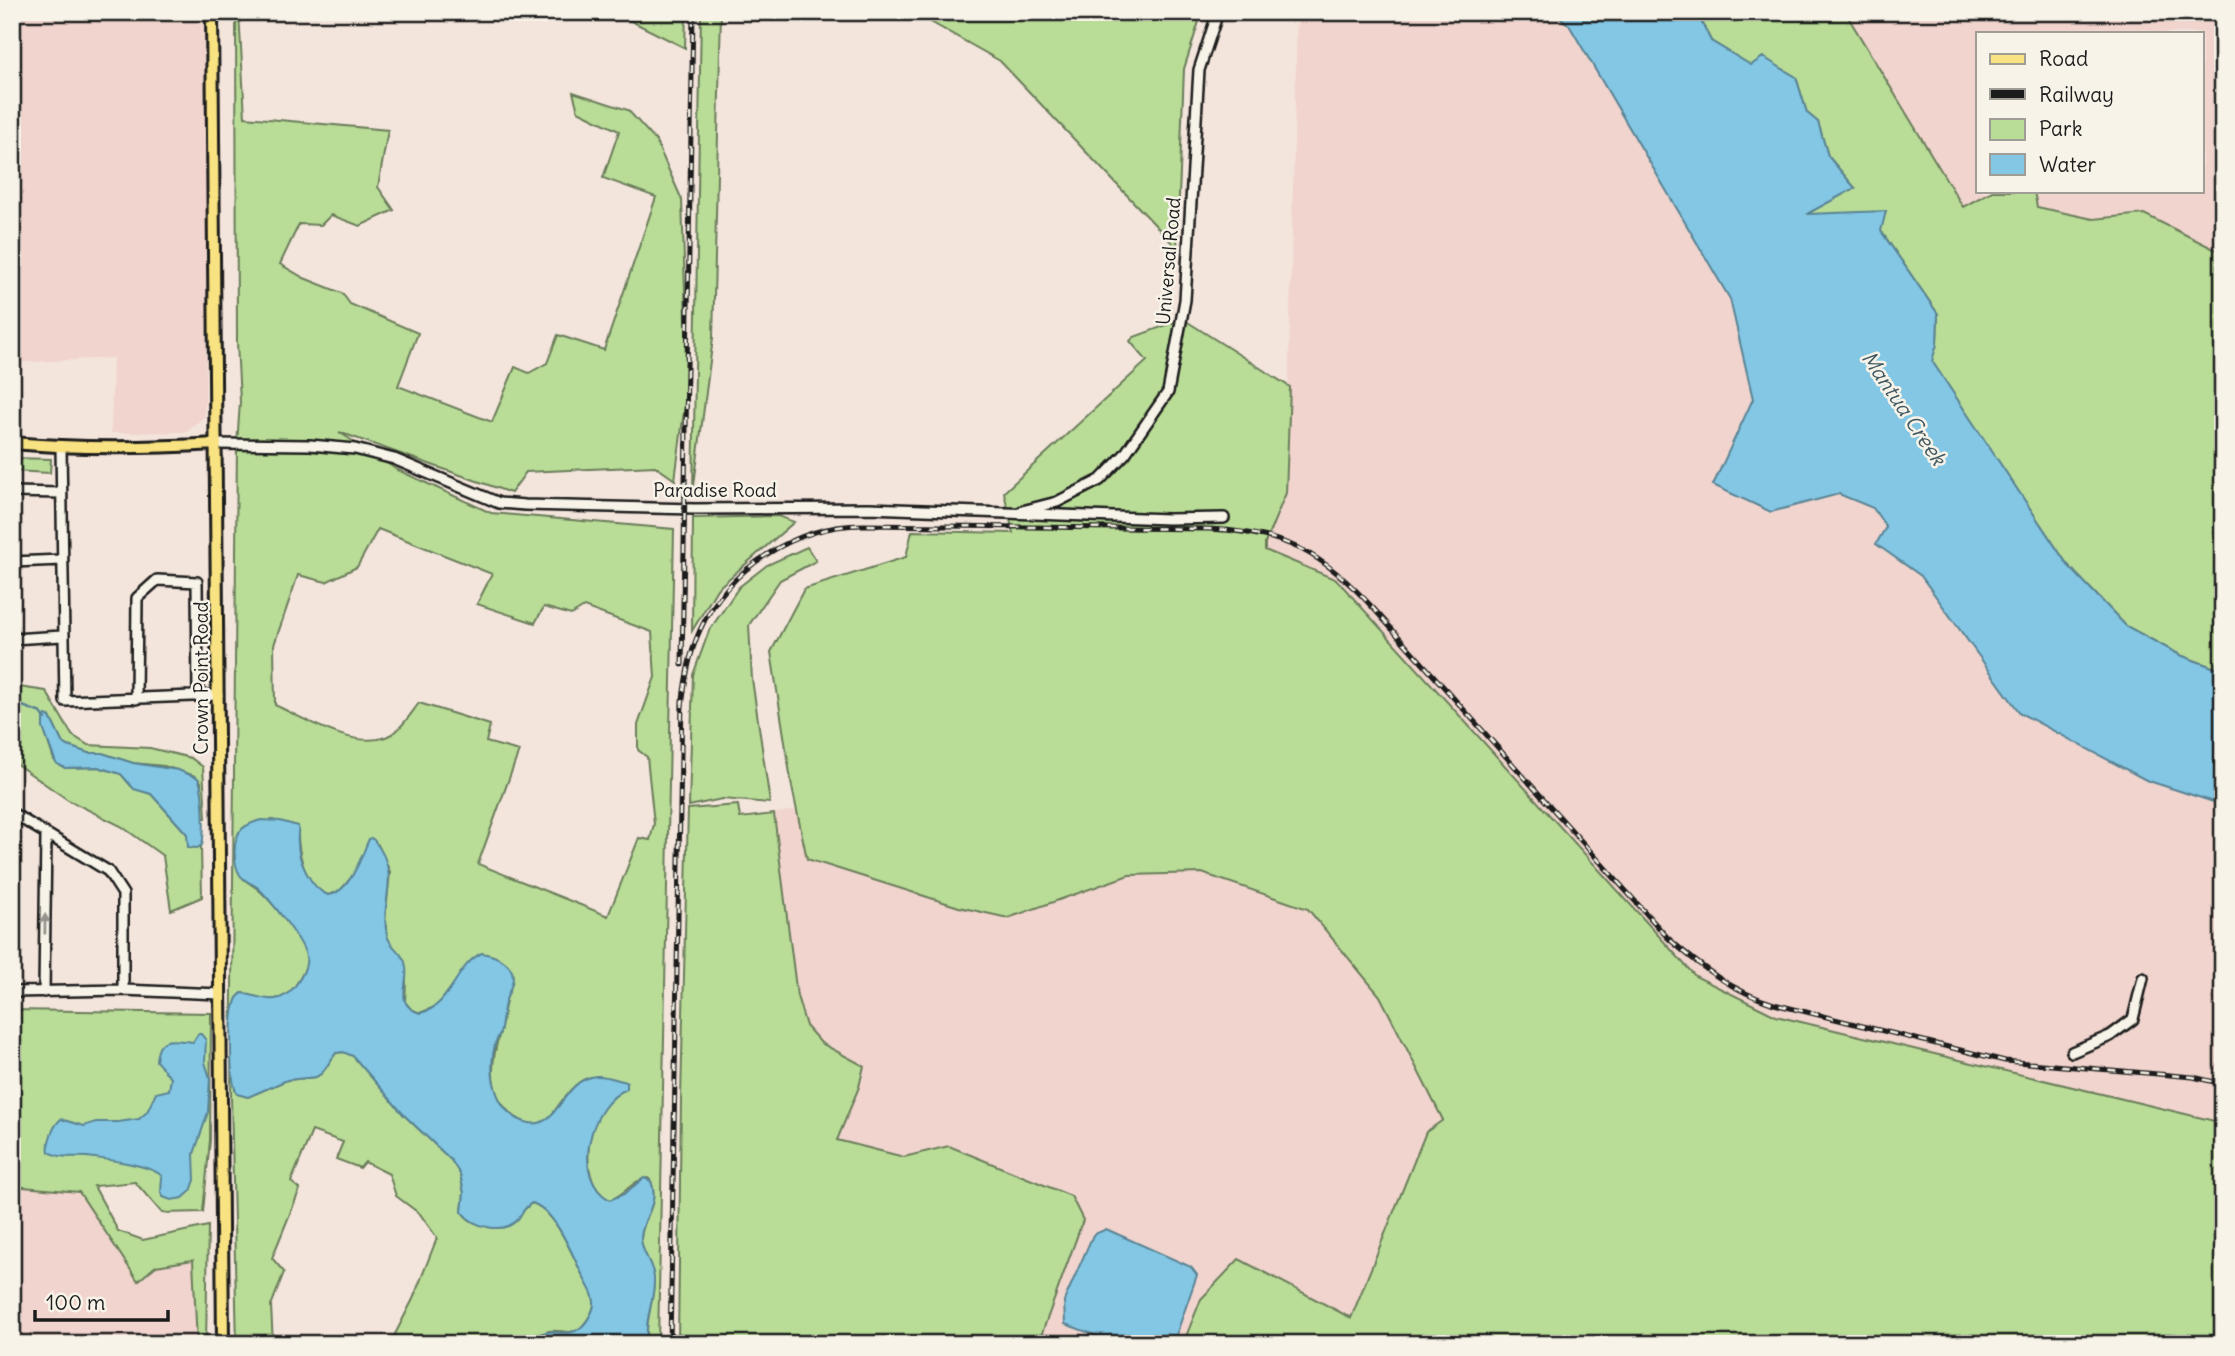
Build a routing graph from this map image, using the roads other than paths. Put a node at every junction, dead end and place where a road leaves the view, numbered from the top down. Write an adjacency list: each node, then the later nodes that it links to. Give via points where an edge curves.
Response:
1 (212, 12): 4 (main road, Crown Point Road)
2 (1218, 12): 8 (street, Universal Road, via 1199,70 1185,300 1168,392 1125,454 1100,480 1057,502)
3 (12, 443): 5 (main road)
4 (216, 444): 5 (main road); 8 (street, Paradise Road, via 355,449 394,459 499,503); 14 (main road, Crown Point Road)
5 (61, 448): 7 (street)
6 (12, 492): 7 (street)
7 (61, 493): 10 (street)
8 (1010, 513): 9 (street, Paradise Road)
9 (1224, 518)
10 (62, 560): 11 (street); 12 (street)
11 (12, 562)
12 (62, 636): 13 (street); 16 (street, via 65,701)
13 (12, 639)
14 (218, 695): 15 (street); 23 (main road, Crown Point Road)
15 (198, 696): 16 (street); 16 (street, via 197,582 157,580 137,598)
16 (136, 699)
17 (12, 813): 18 (street)
18 (47, 835): 20 (street, via 107,871 123,894); 22 (street, one-way to 18)
19 (2143, 978): 24 (street, via 2133,1019 2110,1036)
20 (123, 990): 22 (street); 23 (street)
21 (12, 992): 22 (street)
22 (44, 992)
23 (220, 994): 25 (main road, Crown Point Road)
24 (2072, 1052)
25 (223, 1344)

